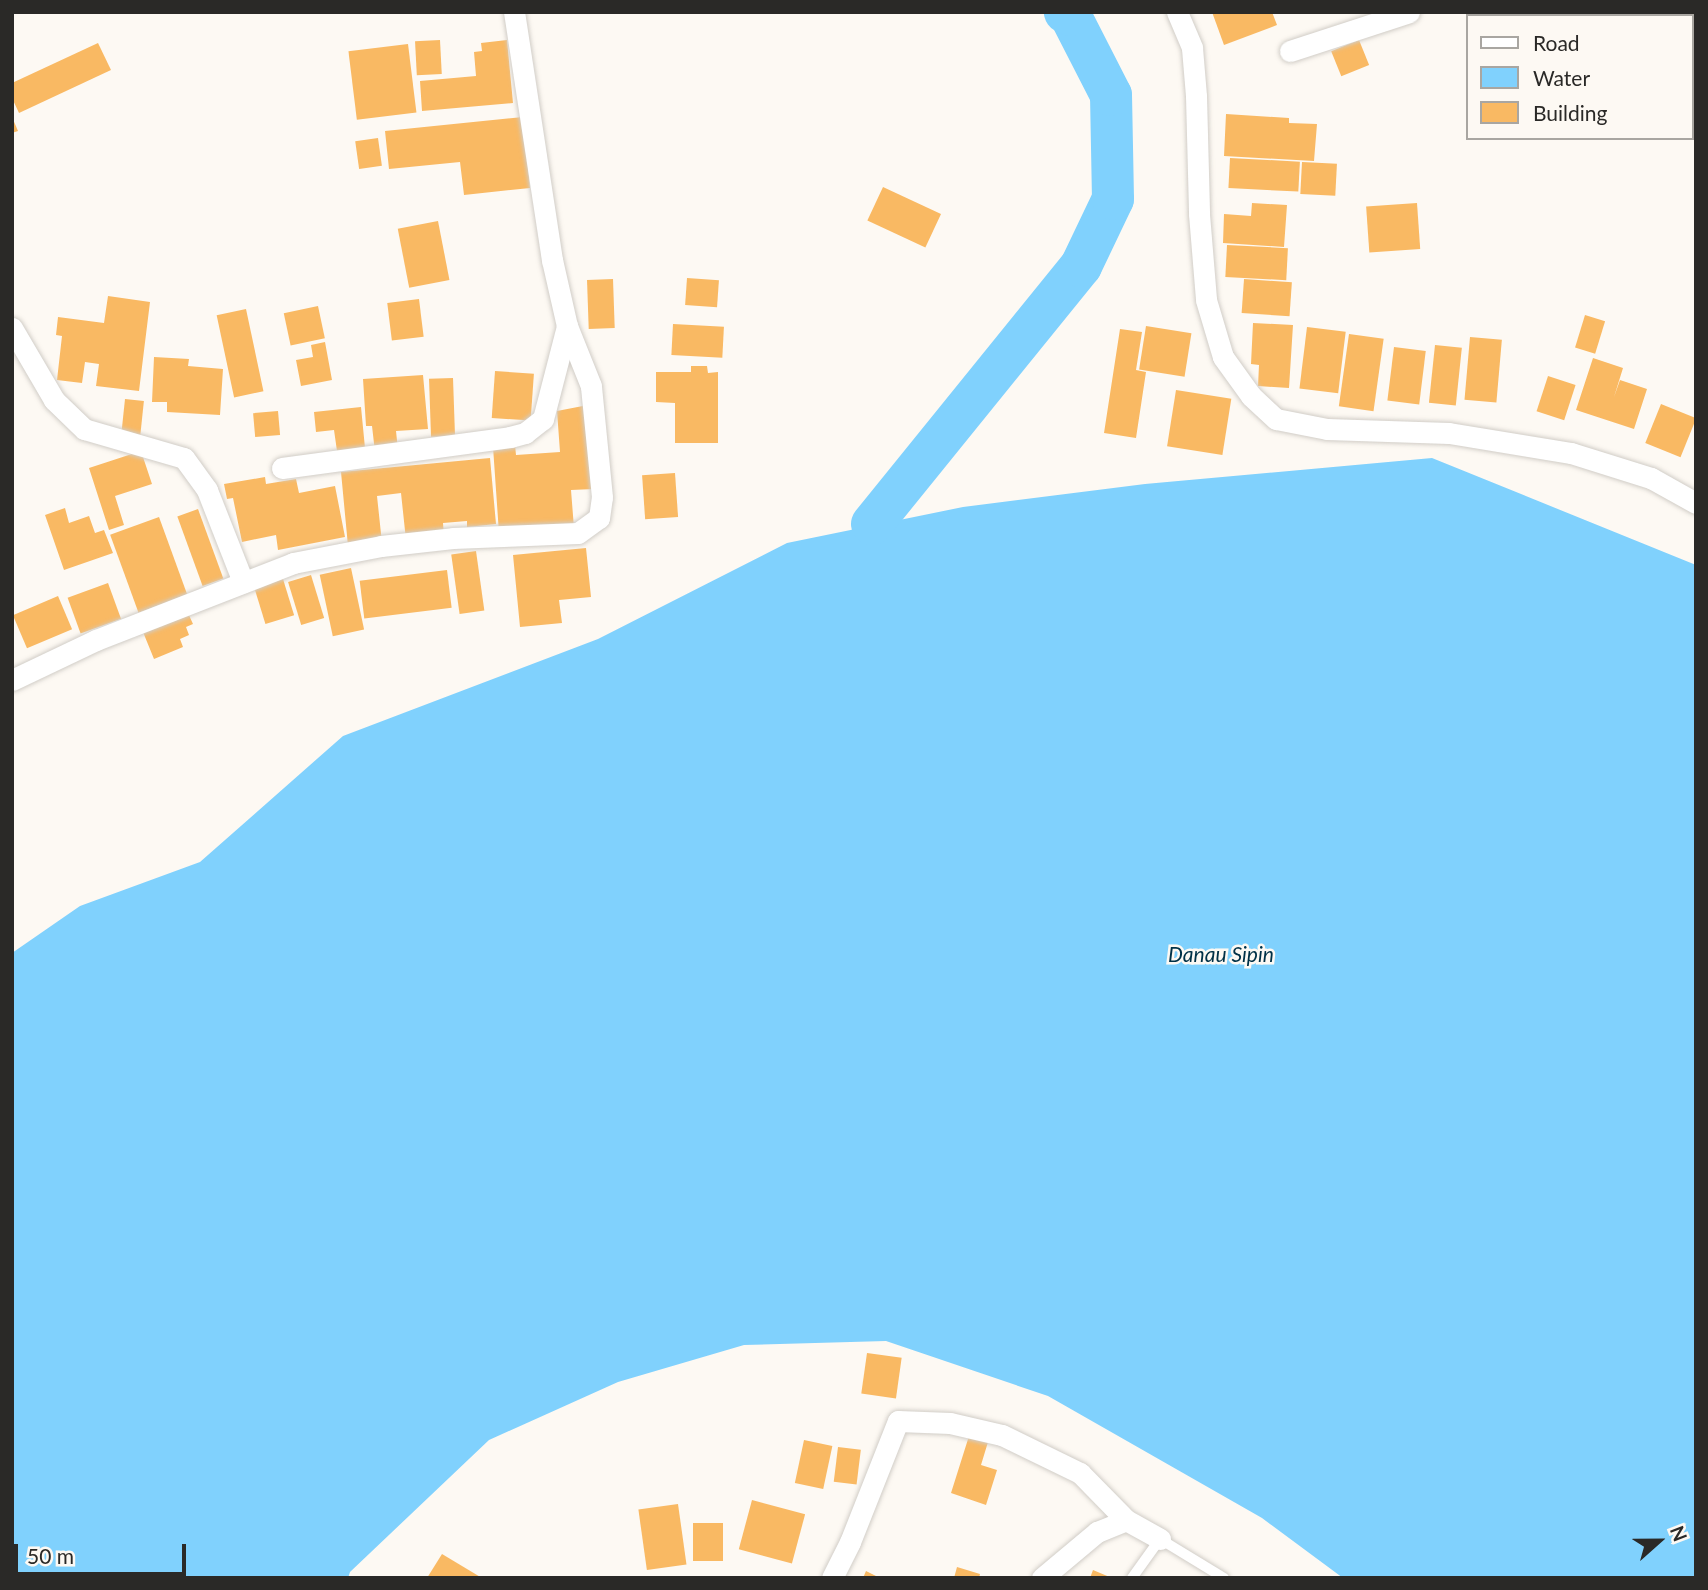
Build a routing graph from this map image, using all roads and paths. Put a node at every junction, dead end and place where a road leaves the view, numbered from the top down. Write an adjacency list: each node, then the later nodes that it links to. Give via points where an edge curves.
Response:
1 (514, 12): 5 (street, via 552,260)
2 (1177, 12): 8 (street, via 1192,48 1206,300 1223,357 1251,396 1276,419 1327,429 1449,433 1571,453 1651,478)
3 (1409, 12): 4 (street)
4 (1290, 51)
5 (567, 326): 7 (street, via 543,419 525,433); 9 (street, via 591,386 602,497 598,518 586,529 564,535 453,538 380,546 293,563)
6 (12, 328): 9 (street, via 54,400 84,429 184,457 207,490)
7 (282, 468)
8 (1696, 503)
9 (243, 582): 10 (street, via 96,640)
10 (12, 680)
11 (1126, 1520): 12 (street); 13 (street, via 1080,1473 1002,1435 950,1423 898,1421); 14 (street, via 1097,1532)
12 (1160, 1539): 15 (lane); 16 (lane)
13 (832, 1578)
14 (1042, 1578)
15 (1132, 1578)
16 (1224, 1578)

